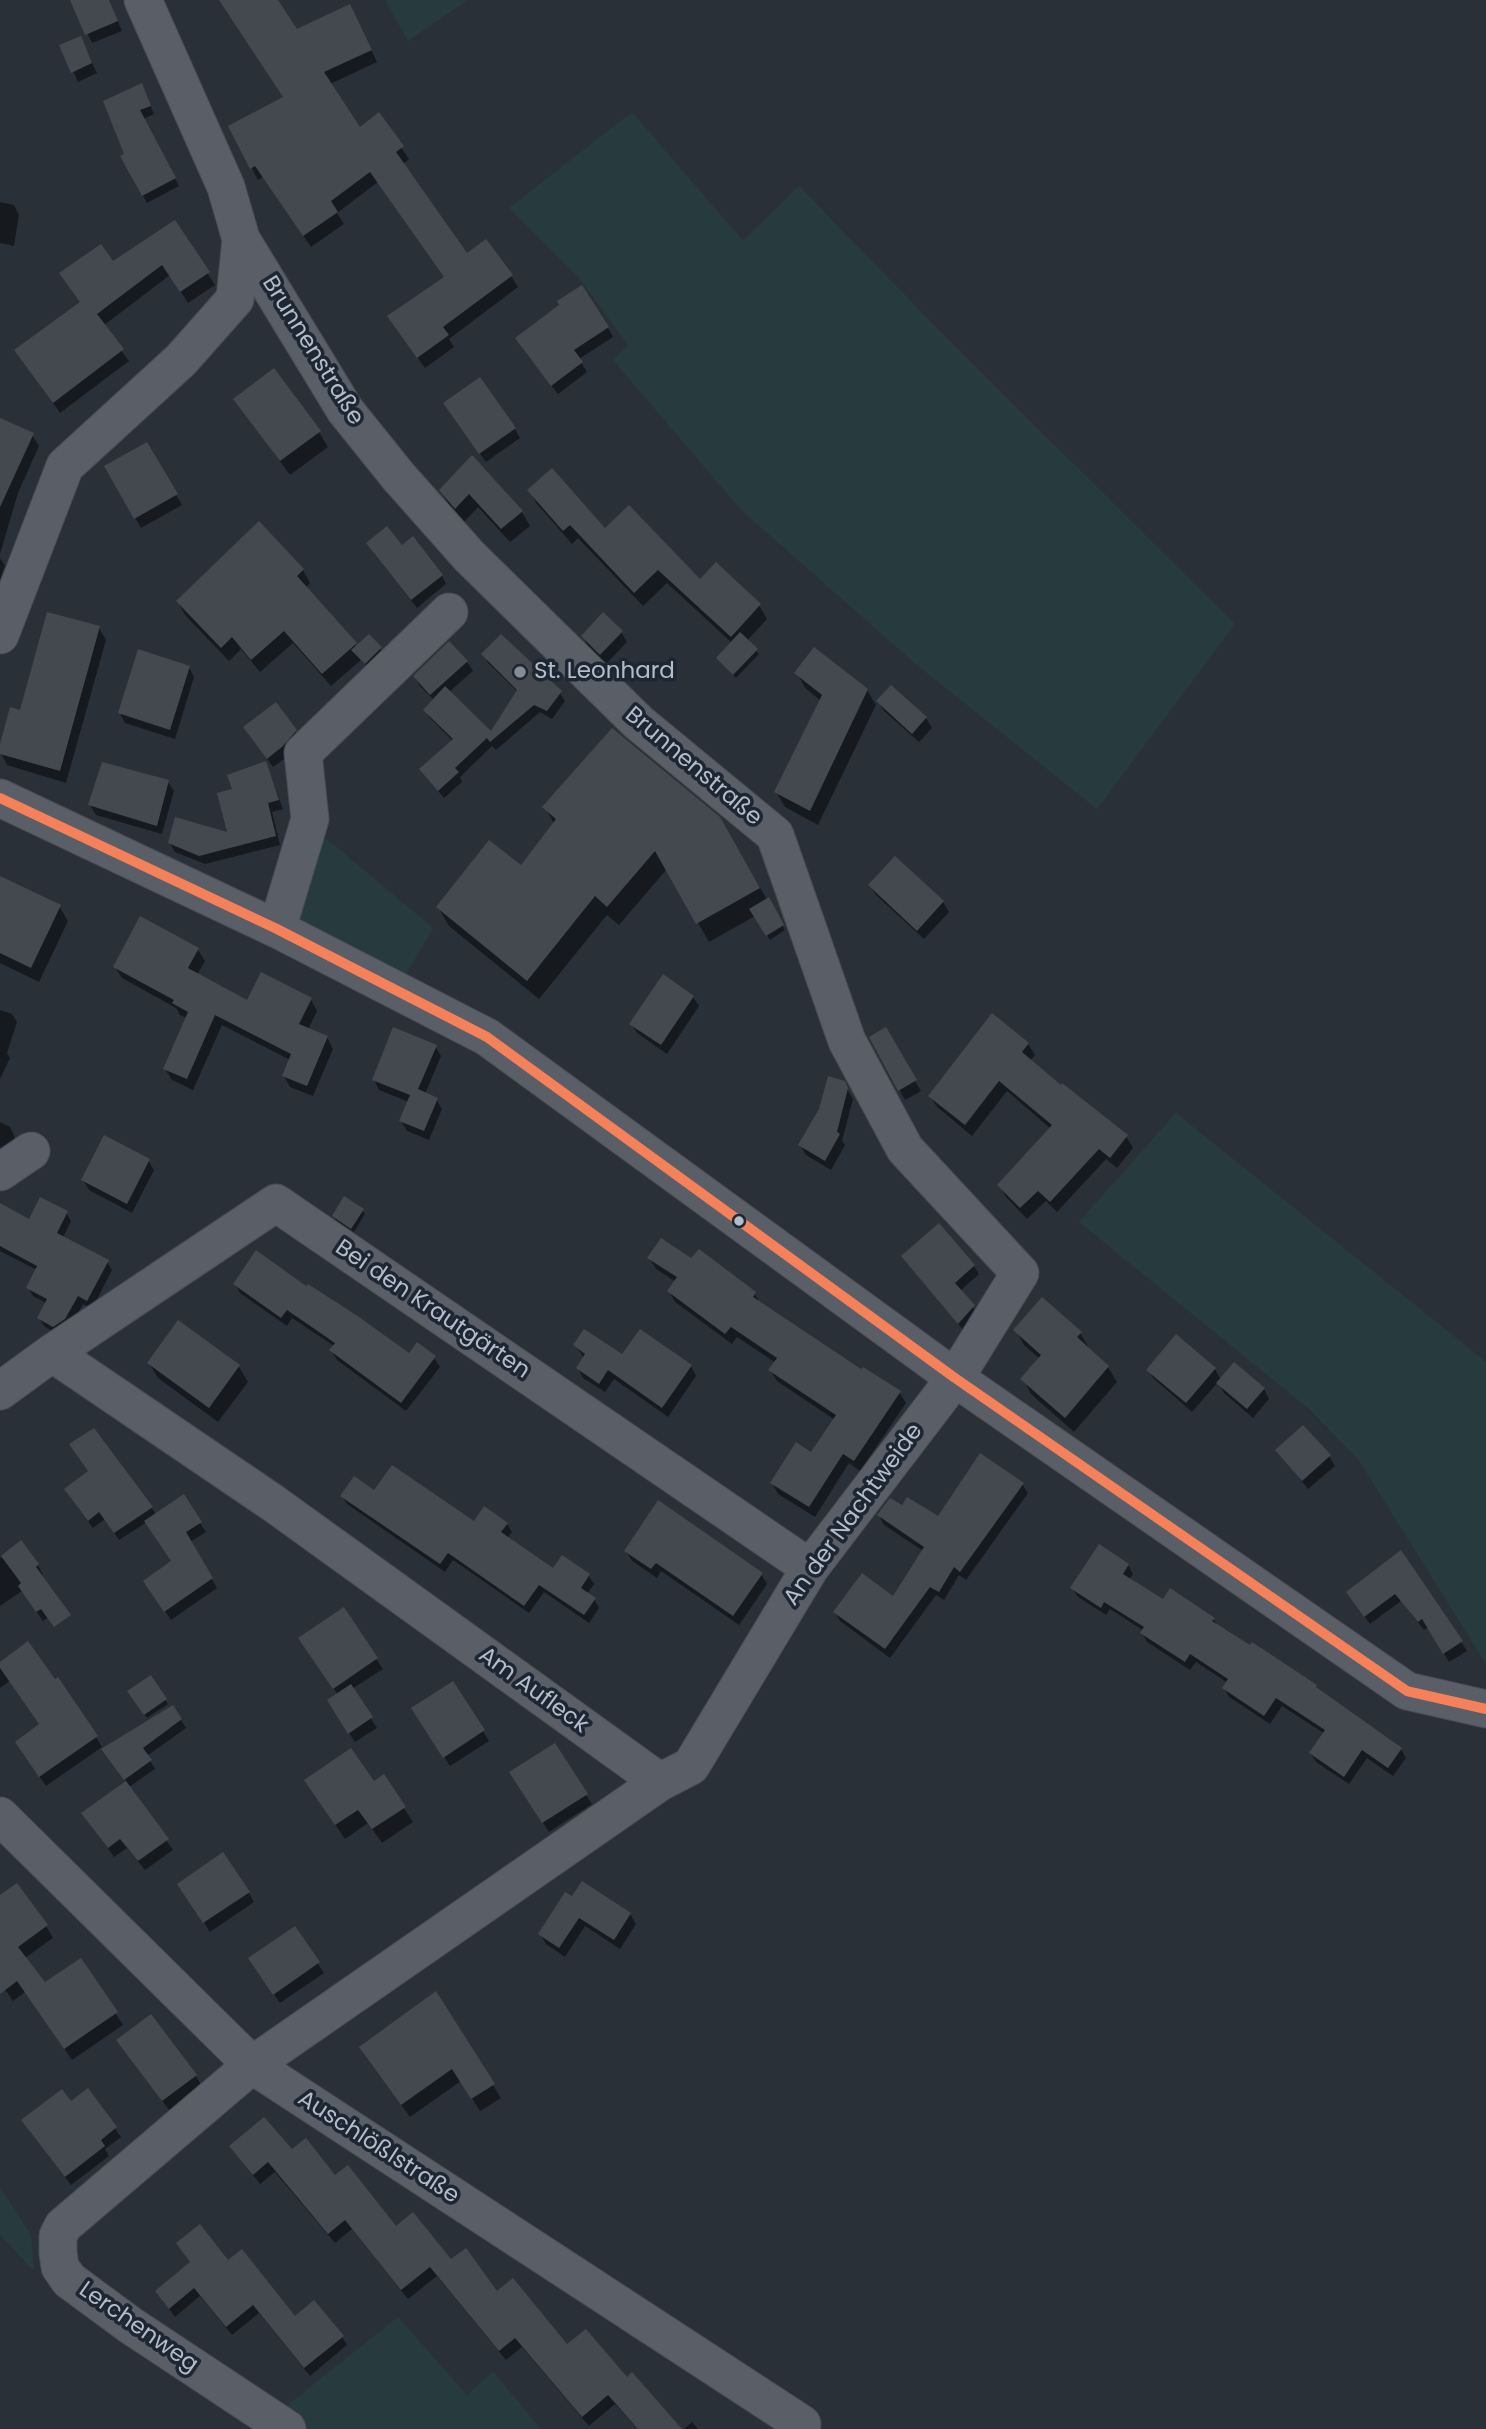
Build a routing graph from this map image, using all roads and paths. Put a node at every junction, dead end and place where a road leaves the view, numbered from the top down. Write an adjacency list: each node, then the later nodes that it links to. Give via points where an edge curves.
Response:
1 (143, 0): 2 (street, via 226,187)
2 (241, 239): 4 (street, via 234,299 181,360 65,466); 9 (street, Brunnenstraße, via 345,410 469,556 638,722 775,835 848,1041 905,1149)
3 (449, 612): 6 (street, via 303,753 310,819)
4 (0, 635)
5 (0, 798): 6 (street)
6 (277, 929): 11 (street, via 487,1037)
7 (31, 1151): 8 (street)
8 (0, 1172)
9 (1020, 1273): 11 (street, An der Nachtweide)
10 (52, 1353): 12 (street); 13 (street, Bei den Krautgärten, via 276,1203); 15 (street, Am Aufleck, via 273,1503)
11 (955, 1378): 13 (street, An der Nachtweide); 14 (street, via 1407,1691)
12 (0, 1391)
13 (810, 1569): 15 (street, An der Nachtweide, via 691,1766)
14 (1486, 1709)
15 (660, 1782): 17 (street)
16 (0, 1816): 17 (street, Auschlößlstraße)
17 (252, 2065): 18 (street, Auschlößlstraße); 19 (street, Lerchenweg, via 63,2226 58,2253 69,2280)
18 (800, 2427)
19 (287, 2429)

